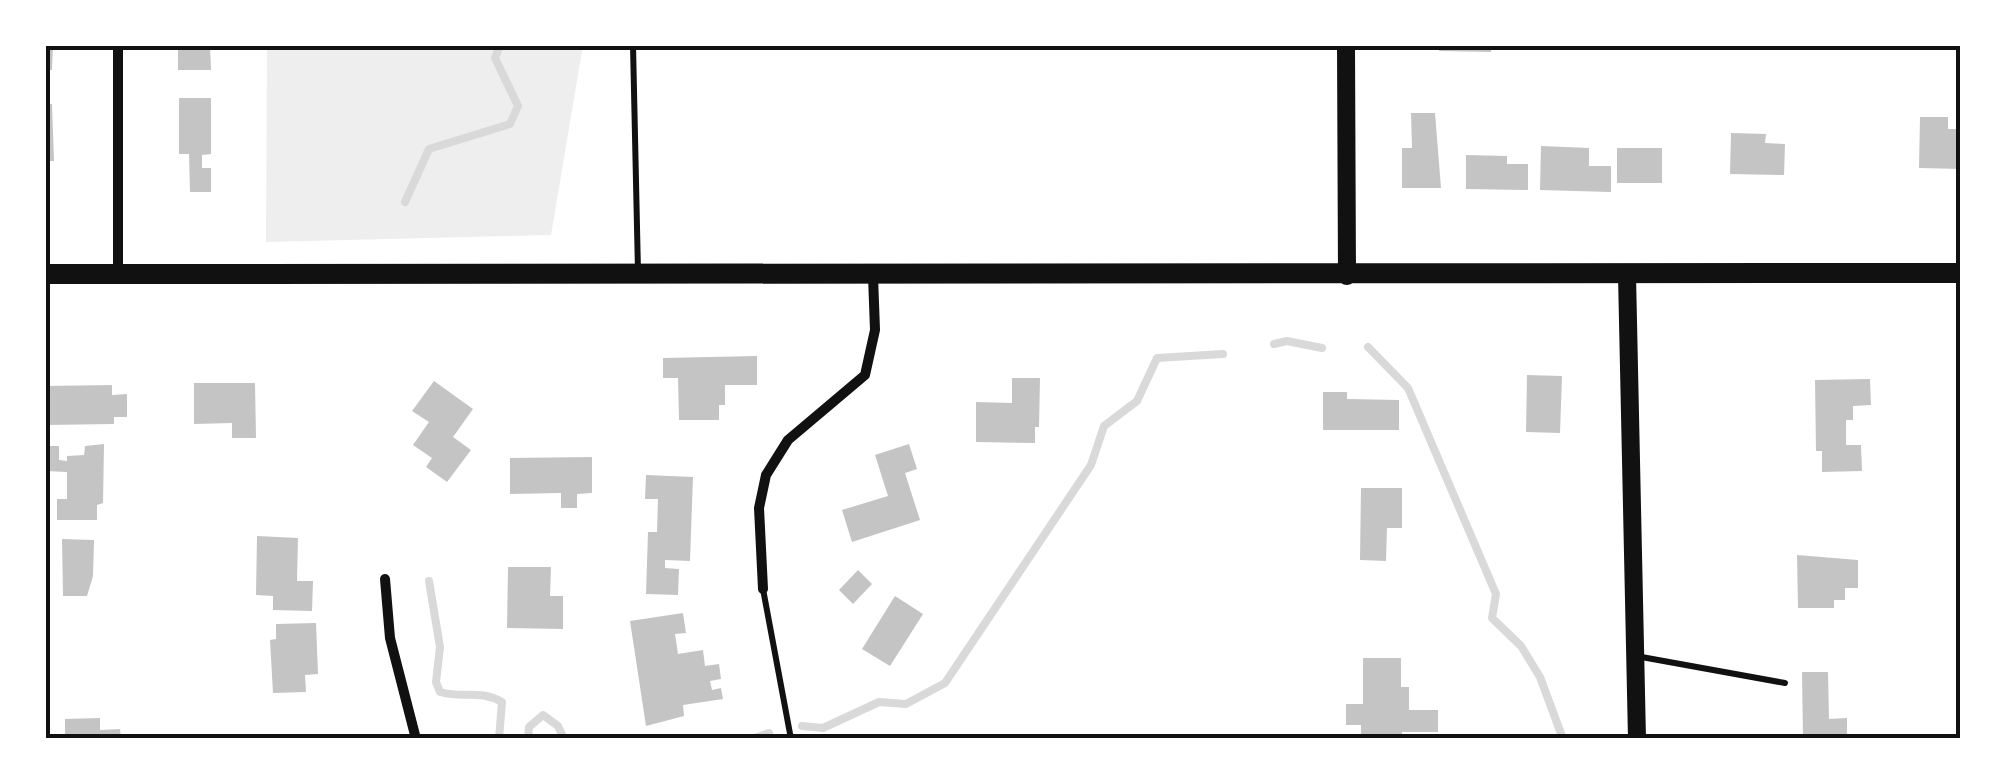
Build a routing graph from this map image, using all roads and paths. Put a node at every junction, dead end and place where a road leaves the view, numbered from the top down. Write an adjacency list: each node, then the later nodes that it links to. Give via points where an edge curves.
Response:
1 (118, 45): 7 (street)
2 (632, 45): 4 (lane)
3 (1346, 45): 10 (street)
4 (638, 273): 7 (main road); 9 (main road)
5 (1961, 273): 8 (main road)
6 (45, 274): 7 (main road)
7 (118, 274)
8 (1627, 275): 10 (main road); 13 (street)
9 (873, 276): 10 (main road); 12 (street, via 875,330 865,375 788,440 766,476 759,508)
10 (1346, 276)
11 (385, 579): 15 (street, via 390,638)
12 (763, 589): 16 (lane)
13 (1635, 656): 14 (lane); 17 (street)
14 (1785, 683)
15 (416, 739)
16 (790, 739)
17 (1636, 739)

